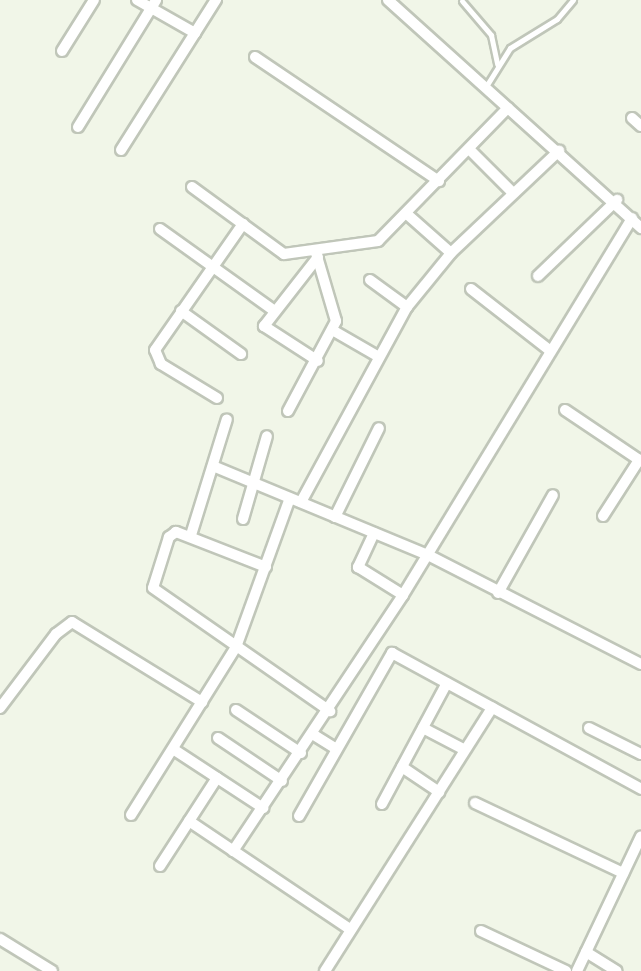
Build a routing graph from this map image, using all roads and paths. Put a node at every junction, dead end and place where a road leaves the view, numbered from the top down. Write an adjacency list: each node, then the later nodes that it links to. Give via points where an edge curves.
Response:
1 (94, 0): 9 (street)
2 (137, 0): 7 (street)
3 (216, 0): 8 (street)
4 (388, 0): 12 (street)
5 (573, 0): 11 (lane)
6 (462, 1): 11 (lane, via 491,34)
7 (153, 4): 8 (street); 15 (street)
8 (195, 33): 17 (street)
9 (62, 51)
10 (255, 57): 20 (street)
11 (497, 64): 12 (lane)
12 (485, 88): 13 (street)
13 (508, 108): 18 (street); 19 (street)
14 (632, 118): 16 (street)
15 (78, 127)
16 (641, 127)
17 (121, 149)
18 (469, 149): 20 (street); 22 (street)
19 (559, 151): 22 (street); 23 (street)
20 (439, 181): 24 (street)
21 (192, 187): 26 (street)
22 (512, 192): 29 (street)
23 (617, 200): 25 (street); 32 (street)
24 (408, 215): 29 (street); 30 (street, via 383,240)
25 (632, 218): 27 (street); 39 (street)
26 (243, 224): 30 (street, via 284,254); 31 (street)
27 (641, 228)
28 (160, 229): 31 (street)
29 (451, 253): 35 (street)
30 (317, 255): 36 (street); 38 (street, via 335,305)
31 (212, 267): 36 (street); 37 (street)
32 (538, 276)
33 (370, 281): 35 (street)
34 (471, 289): 39 (street)
35 (407, 306): 41 (street)
36 (273, 310): 42 (street, via 267,331)
37 (181, 311): 40 (street); 43 (street, via 156,358)
38 (334, 331): 41 (street); 42 (street)
39 (548, 349): 59 (street)
40 (241, 355)
41 (379, 357): 53 (street)
42 (318, 361): 45 (street)
43 (217, 398)
44 (565, 410): 49 (street)
45 (288, 411)
46 (227, 419): 50 (street)
47 (379, 428): 55 (street)
48 (267, 436): 51 (street)
49 (640, 461): 54 (street)
50 (213, 466): 51 (street); 58 (street)
51 (253, 483): 53 (street); 56 (street)
52 (553, 495): 61 (street)
53 (296, 500): 55 (street); 60 (street)
54 (603, 516)
55 (335, 517): 57 (street)
56 (243, 519)
57 (374, 533): 59 (street); 62 (street, via 358,567)
58 (191, 535): 60 (street); 63 (street, via 169,537 153,588)
59 (428, 555): 61 (street); 62 (street)
60 (266, 567): 63 (street)
61 (498, 593): 64 (street)
62 (403, 595): 70 (street)
63 (236, 647): 66 (street); 70 (street)
64 (641, 664)
65 (447, 683): 68 (street); 71 (street); 76 (street, via 392,653)
66 (202, 702): 67 (street, via 72,622 56,634); 75 (street)
67 (0, 708)
68 (492, 708): 77 (street); 83 (street)
69 (236, 710): 78 (street)
70 (330, 711): 73 (street)
71 (423, 728): 77 (street); 80 (street)
72 (589, 728): 79 (street)
73 (314, 735): 76 (street); 78 (street)
74 (218, 738): 82 (street)
75 (173, 749): 81 (street); 88 (street)
76 (336, 749): 89 (street)
77 (465, 750): 84 (street)
78 (301, 754): 82 (street)
79 (641, 754)
80 (402, 767): 84 (street); 86 (street)
81 (217, 778): 87 (street); 90 (street)
82 (282, 781): 87 (street)
83 (641, 789)
84 (439, 792): 96 (street)
85 (475, 803): 95 (street)
86 (382, 804)
87 (263, 808): 92 (street)
88 (131, 815)
89 (299, 816)
90 (189, 821): 92 (street); 94 (street)
91 (641, 836): 93 (street)
92 (233, 851): 96 (street)
93 (637, 855): 95 (street)
94 (160, 866)
95 (624, 873): 99 (street)
96 (351, 930): 101 (street)
97 (481, 931): 102 (street)
98 (0, 939): 100 (street)
99 (586, 952): 103 (street); 104 (street)
100 (52, 971)
101 (325, 971)
102 (566, 971)
103 (577, 971)
104 (616, 971)

